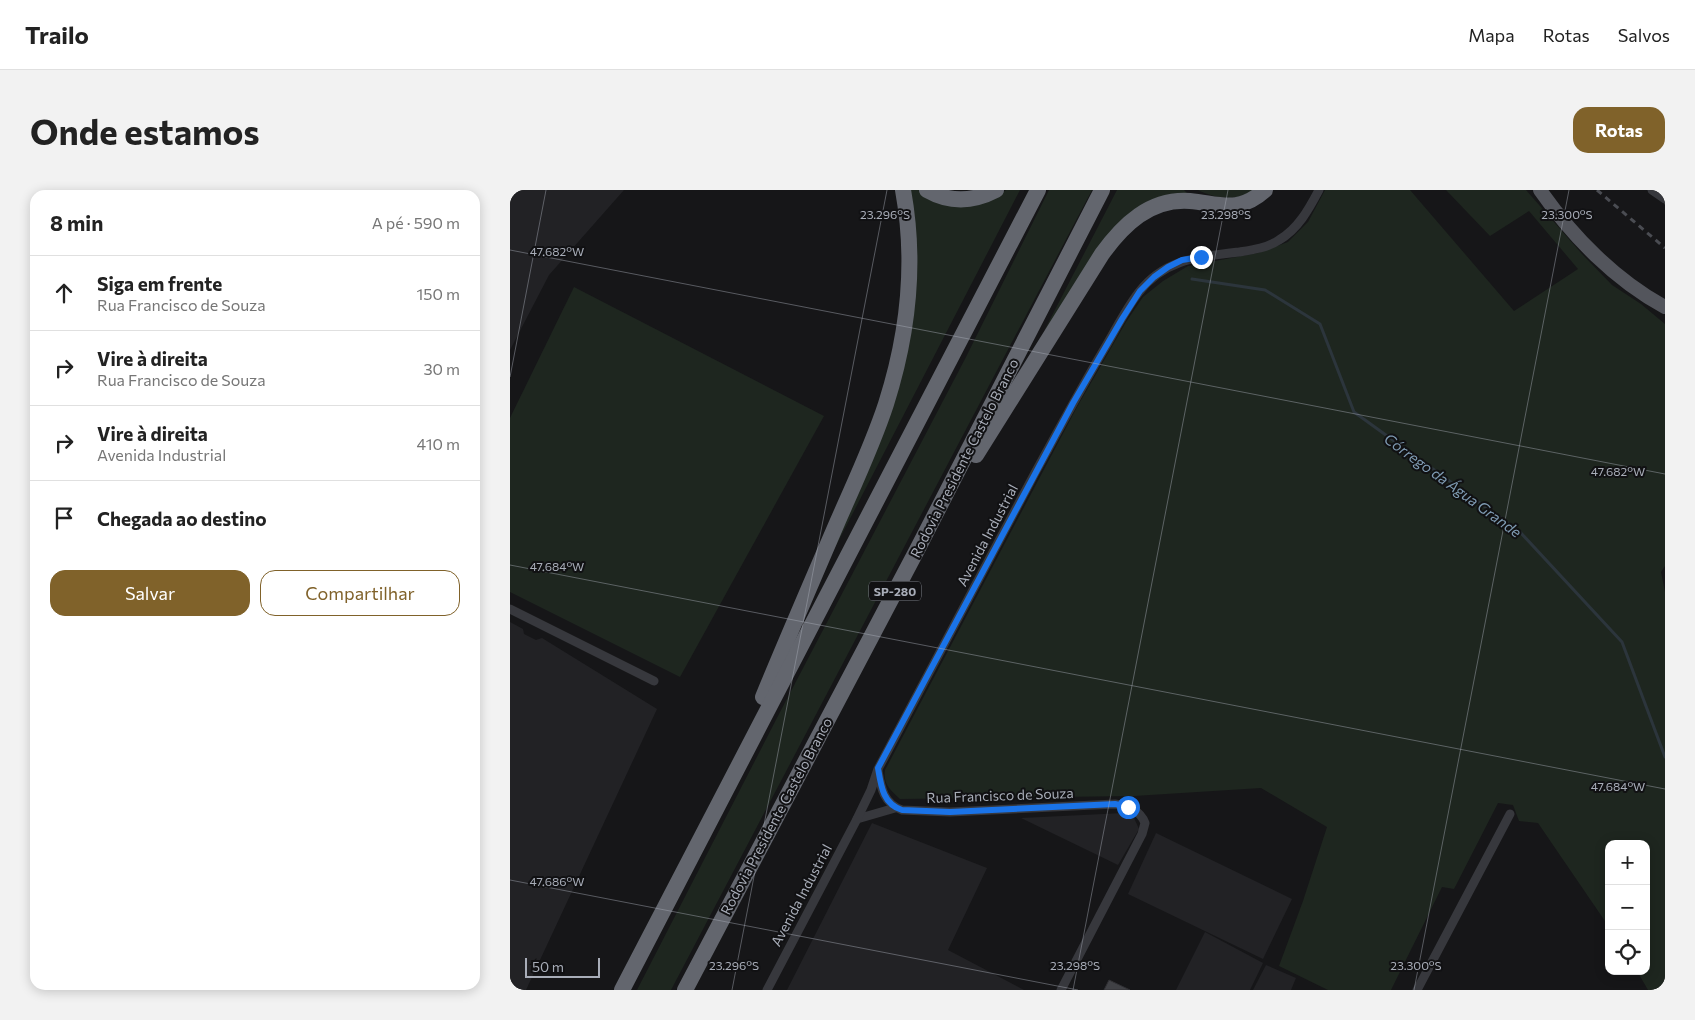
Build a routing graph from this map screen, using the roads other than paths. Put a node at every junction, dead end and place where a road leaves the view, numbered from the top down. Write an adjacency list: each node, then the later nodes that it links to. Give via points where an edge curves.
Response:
1 (903, 190): 18 (highway, via 908,214 908,293 899,356 886,404)
2 (927, 190): 3 (highway, via 964,200)
3 (996, 190)
4 (1038, 190): 18 (highway)
5 (1102, 190): 14 (highway, Rodovia Presidente Castelo Branco / SP-280)
6 (1193, 190): 12 (highway, via 1223,201)
7 (1266, 190): 12 (highway)
8 (1319, 190): 17 (street, Avenida Industrial, via 1293,229 1277,241 1248,250 1182,260 1154,277 1140,291 1073,403)
9 (1540, 190): 13 (main road, via 1578,240 1616,273)
10 (1652, 190): 11 (street)
11 (1665, 199)
12 (1250, 200): 14 (highway, via 1234,206 1177,201 1145,211 1123,228 1097,263)
13 (1665, 307)
14 (917, 550): 23 (highway, Rodovia Presidente Castelo Branco / SP-280)
15 (510, 609): 16 (street)
16 (654, 681)
17 (878, 768): 19 (street, via 885,798); 21 (street, Avenida Industrial)
18 (724, 792): 22 (highway)
19 (895, 808): 21 (street); 25 (street, Rua Francisco de Souza, via 950,812 1115,804 1134,810 1144,820 1142,834)
20 (1510, 814): 26 (street)
21 (857, 819): 24 (street, Avenida Industrial)
22 (622, 990)
23 (685, 990)
24 (767, 990)
25 (1061, 990)
26 (1416, 990)

